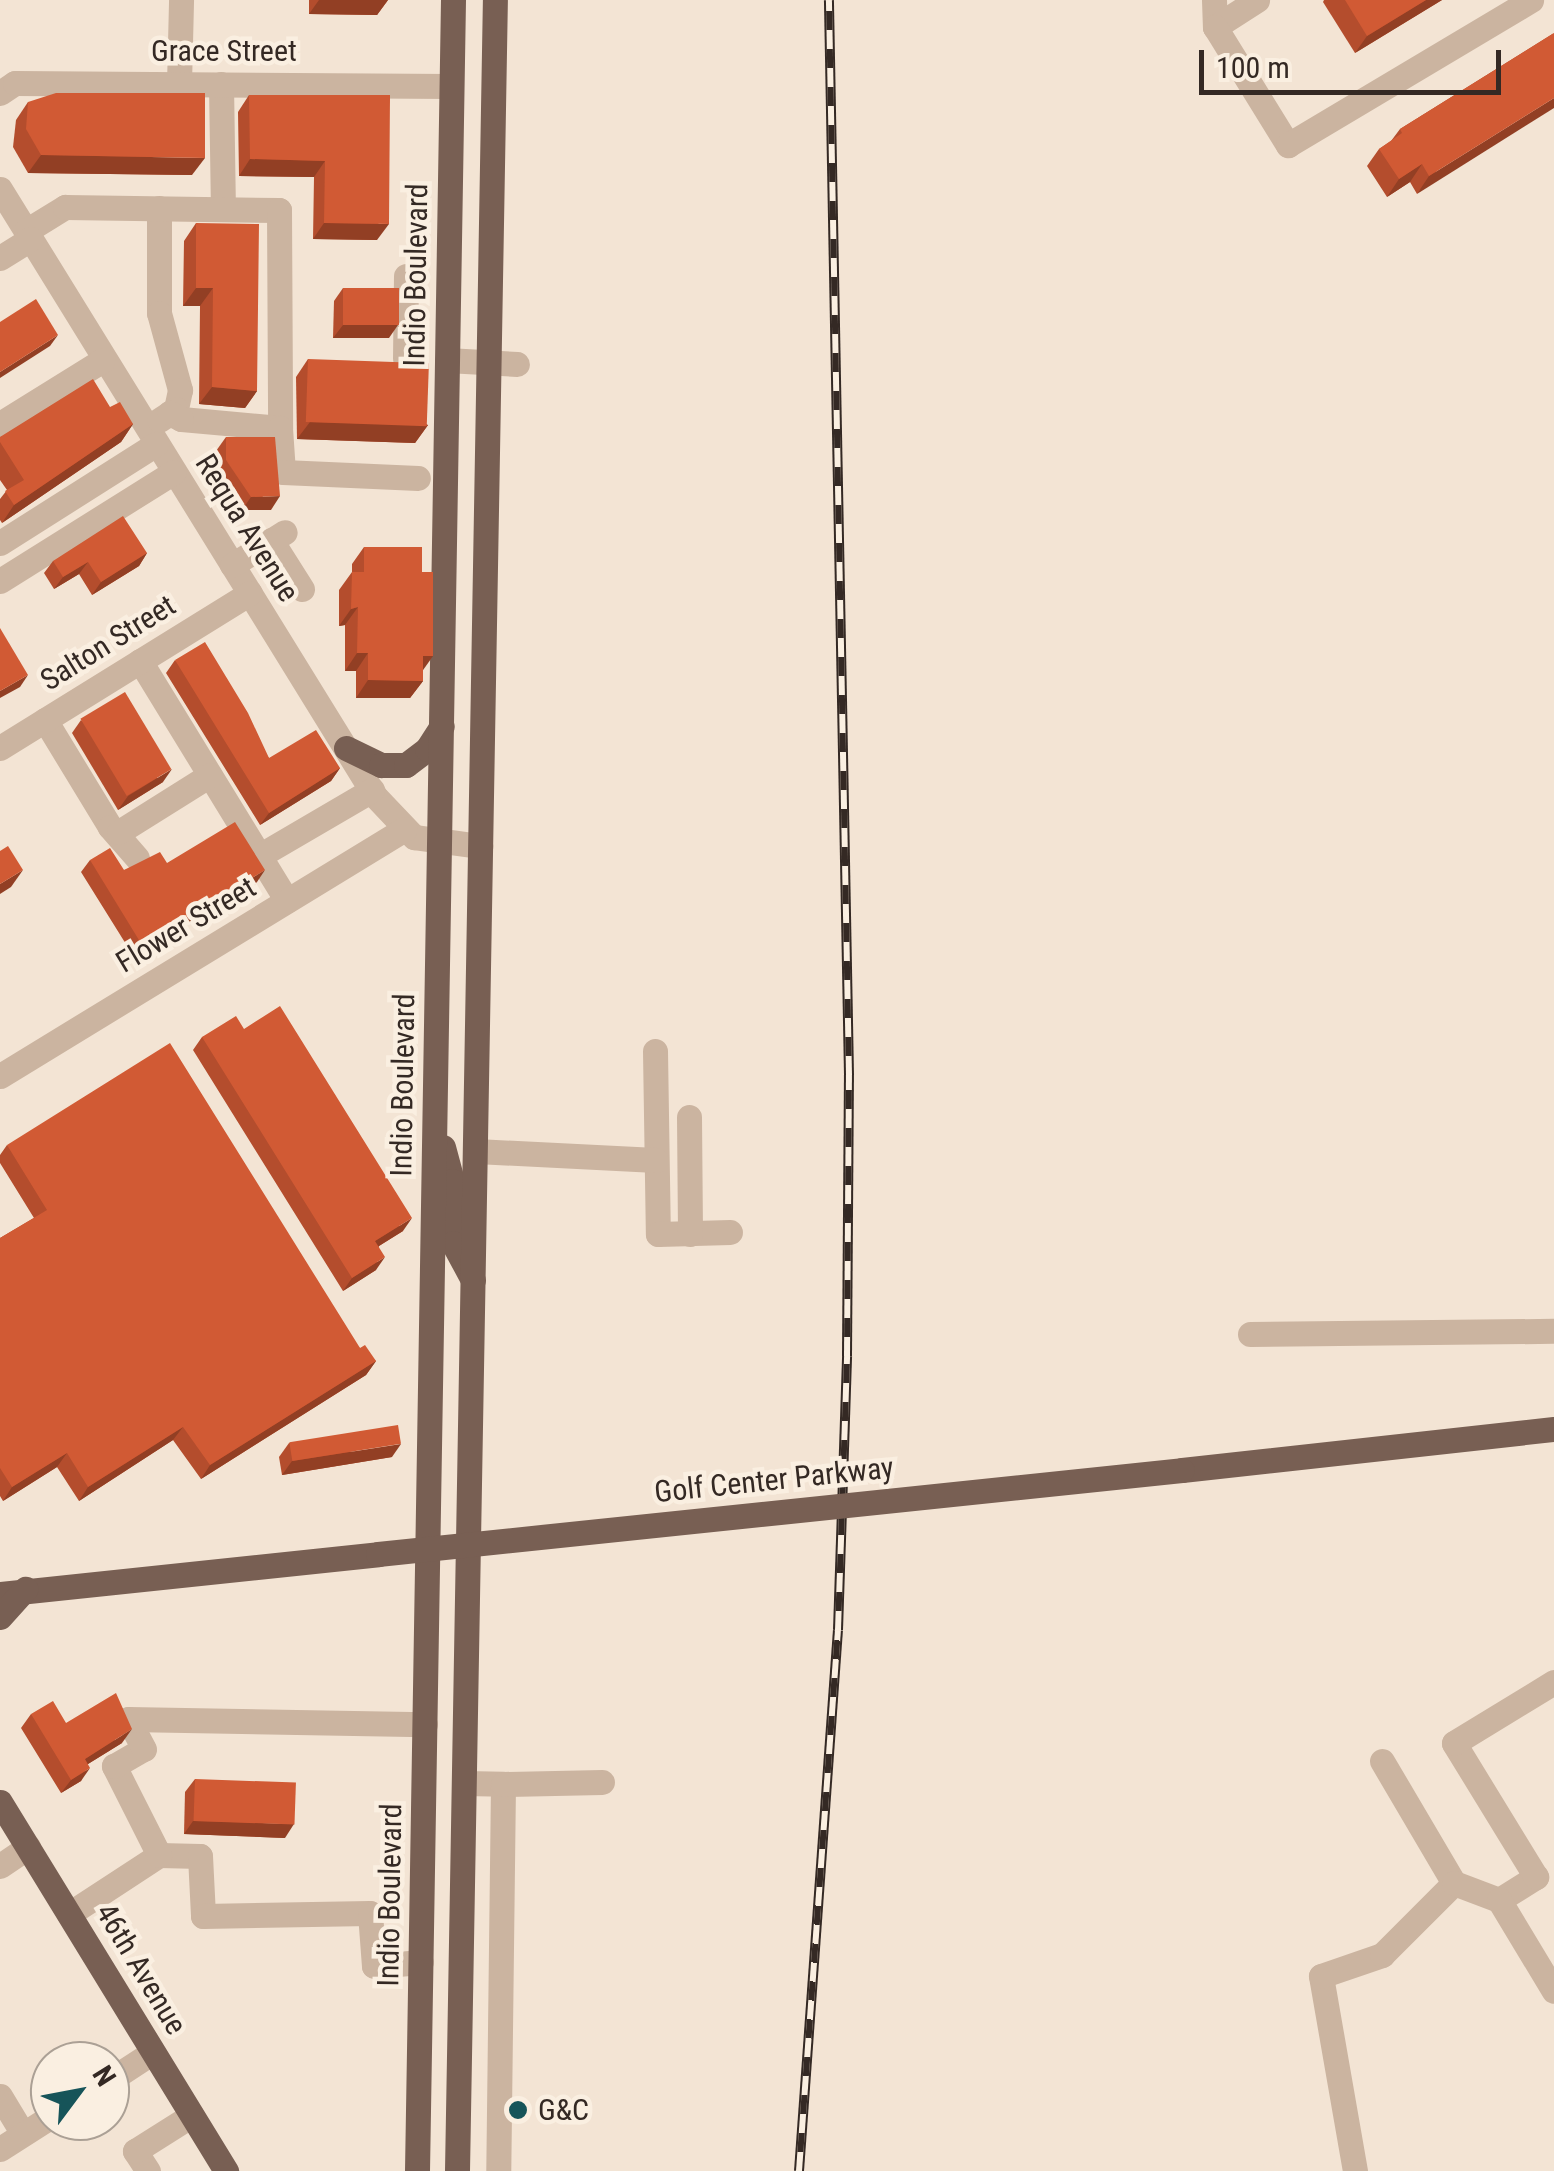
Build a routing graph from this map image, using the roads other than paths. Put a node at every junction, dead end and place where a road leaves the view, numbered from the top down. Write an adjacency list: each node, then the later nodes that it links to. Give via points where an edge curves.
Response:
1 (181, 0): 8 (street)
2 (452, 0): 10 (main road, Indio Boulevard)
3 (494, 0): 21 (main road)
4 (1214, 0): 7 (street)
5 (1257, 0): 7 (street)
6 (1531, 0): 7 (street, via 1288,145)
7 (1215, 27)
8 (180, 84): 9 (street, Grace Street); 11 (street, Grace Street, via 15,83)
9 (221, 84): 10 (street, Grace Street); 14 (street)
10 (451, 86): 20 (main road, Indio Boulevard)
11 (0, 93)
12 (0, 188): 15 (street, Requa Avenue)
13 (159, 208): 14 (street); 15 (street, via 64,207); 23 (street, via 158,313 180,390)
14 (223, 208): 25 (street, via 279,210)
15 (29, 235): 16 (street); 19 (street, Requa Avenue)
16 (0, 258)
17 (406, 276): 18 (street)
18 (405, 358)
19 (103, 360): 24 (street); 26 (street, Requa Avenue)
20 (447, 360): 21 (street); 36 (main road, Indio Boulevard)
21 (489, 362): 22 (street); 44 (main road)
22 (518, 364)
23 (170, 413): 25 (street, via 181,420); 26 (street)
24 (0, 424)
25 (280, 428): 28 (street, via 283,472)
26 (152, 436): 27 (street, Requa Avenue); 29 (street)
27 (174, 472): 30 (street, Requa Avenue); 31 (street)
28 (418, 478)
29 (0, 543)
30 (232, 565): 32 (street, via 278,536); 33 (street, Requa Avenue)
31 (0, 581)
32 (302, 589)
33 (250, 593): 34 (street, Salton Street); 38 (street, Requa Avenue)
34 (140, 661): 35 (street, Salton Street); 39 (street)
35 (45, 720): 37 (street, Salton Street); 42 (street)
36 (442, 726): 38 (main road, via 428,749 406,765 380,765); 43 (main road, Indio Boulevard)
37 (0, 748)
38 (346, 748): 40 (street, Requa Avenue)
39 (210, 775): 42 (street); 45 (street)
40 (372, 790): 41 (street, Requa Avenue); 45 (street)
41 (405, 829): 43 (street, Requa Avenue); 47 (street, Flower Street)
42 (119, 832): 46 (street)
43 (438, 842): 44 (street, Requa Avenue); 51 (main road, Indio Boulevard)
44 (480, 846): 52 (main road)
45 (259, 856): 47 (street)
46 (137, 858)
47 (287, 901): 49 (street, Flower Street)
48 (654, 1051): 53 (street)
49 (0, 1076)
50 (689, 1116): 55 (street)
51 (435, 1118): 56 (main road, via 452,1181 453,1243); 63 (main road, Indio Boulevard)
52 (476, 1151): 53 (street); 56 (main road)
53 (656, 1160): 55 (street, via 658,1234)
54 (730, 1232): 55 (street)
55 (690, 1234)
56 (474, 1280): 66 (main road)
57 (1554, 1331): 58 (street)
58 (1250, 1334)
59 (1554, 1429): 60 (main road, Golf Center Parkway, bridge)
60 (12, 1592): 61 (main road)
61 (0, 1617)
62 (1554, 1682): 74 (street, via 1454,1744)
63 (425, 1724): 70 (street, via 128,1719 144,1750 114,1766); 80 (main road, Indio Boulevard)
64 (1382, 1760): 75 (street)
65 (602, 1782): 67 (street)
66 (464, 1783): 67 (street); 71 (main road)
67 (502, 1784): 72 (street)
68 (0, 1802): 69 (main road, 46th Avenue)
69 (28, 1848): 73 (street); 77 (main road, 46th Avenue)
70 (159, 1855): 77 (street); 80 (street, via 200,1856 203,1916 370,1913 374,1966)
71 (463, 1859): 72 (street); 78 (main road)
72 (502, 1860): 79 (street)
73 (0, 1866)
74 (1545, 1872): 76 (street)
75 (1454, 1883): 76 (street); 96 (street, via 1382,1955 1321,1976)
76 (1499, 1900): 81 (street)
77 (69, 1914): 82 (main road, 46th Avenue)
78 (461, 1958): 79 (street); 85 (main road)
79 (500, 1958): 84 (street)
80 (421, 1962): 93 (main road, Indio Boulevard)
81 (1554, 1990)
82 (153, 2052): 83 (street); 87 (main road, 46th Avenue)
83 (130, 2067)
84 (499, 2071): 85 (street); 95 (street)
85 (459, 2072): 94 (main road)
86 (0, 2096): 89 (street)
87 (192, 2115): 91 (street, via 136,2151); 92 (main road, 46th Avenue)
88 (30, 2130): 89 (street)
89 (24, 2134): 90 (street)
90 (0, 2149)
91 (148, 2171)
92 (226, 2171)
93 (417, 2171)
94 (457, 2171)
95 (498, 2171)
96 (1355, 2171)

